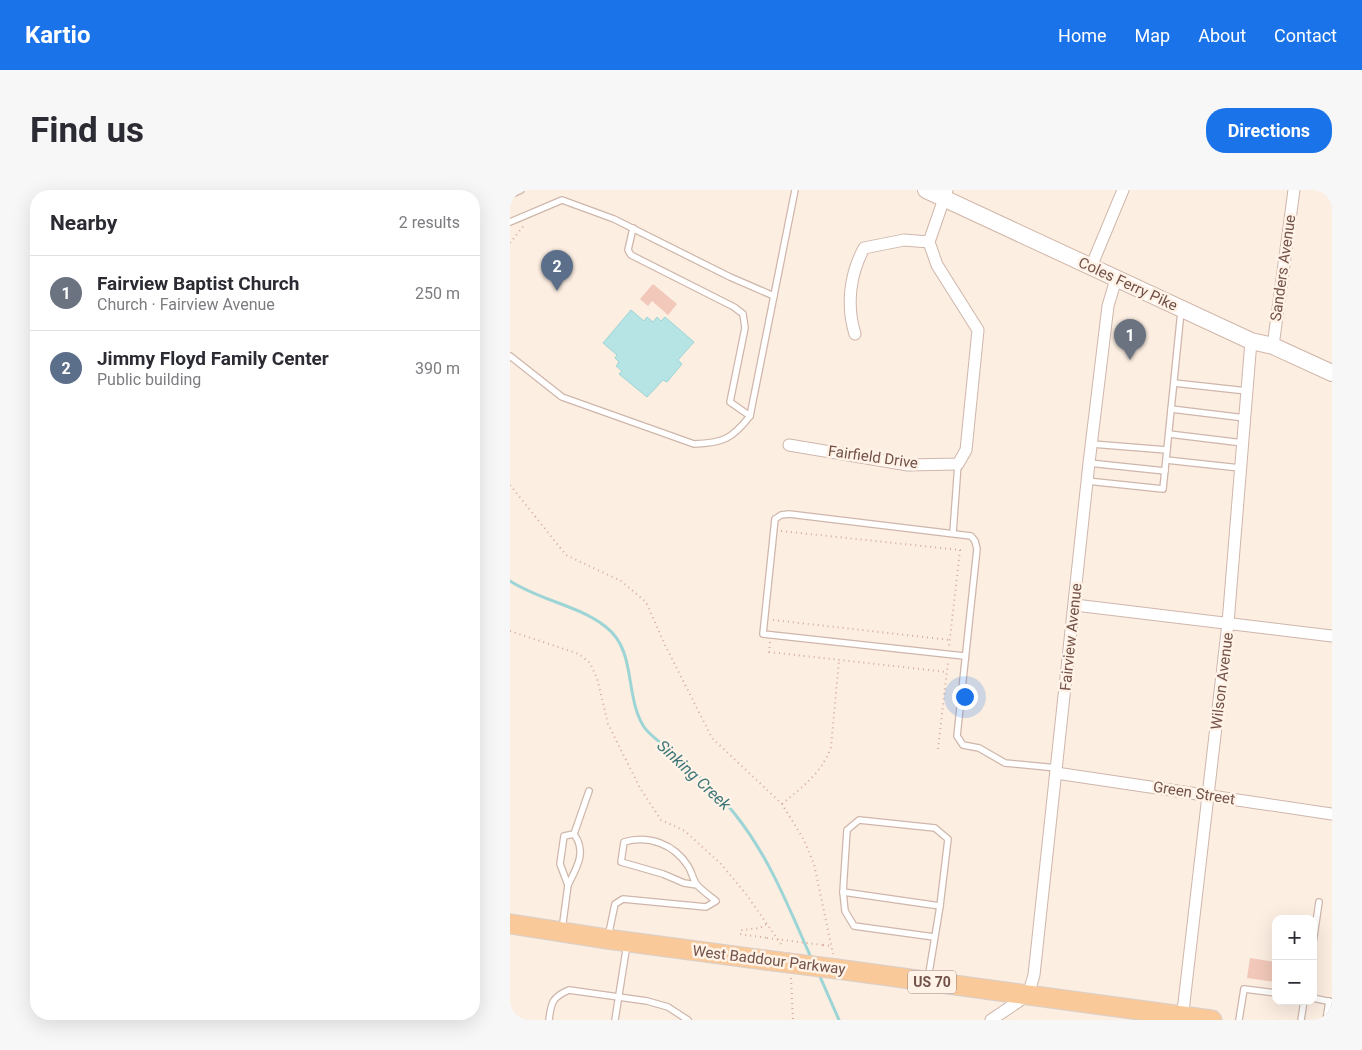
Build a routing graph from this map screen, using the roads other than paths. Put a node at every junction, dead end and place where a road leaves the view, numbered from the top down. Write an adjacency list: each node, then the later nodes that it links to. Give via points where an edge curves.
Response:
1 (520, 190): 7 (lane)
2 (794, 190): 13 (lane)
3 (926, 190): 6 (street, Coles Ferry Pike)
4 (1123, 190): 11 (street)
5 (1294, 190): 17 (street, Sanders Avenue)
6 (945, 194): 10 (street); 11 (street, Coles Ferry Pike)
7 (510, 195)
8 (510, 222): 9 (lane, via 562,200)
9 (633, 228): 13 (lane); 23 (lane, via 628,250 631,255 743,314 745,328 730,402)
10 (929, 242): 15 (street, via 904,240 864,248 854,265 851,288 850,320); 32 (street, via 937,265 978,330 966,450)
11 (1091, 267): 12 (street, Coles Ferry Pike)
12 (1116, 279): 14 (street, Coles Ferry Pike); 28 (street, Fairview Avenue, via 1108,306)
13 (774, 296): 23 (lane)
14 (1181, 308): 16 (street, Coles Ferry Pike); 20 (lane)
15 (854, 334)
16 (1251, 341): 17 (street, Coles Ferry Pike); 21 (street, Wilson Avenue)
17 (1273, 346): 19 (street, Coles Ferry Pike)
18 (510, 356): 23 (lane, via 562,397 694,444 716,443 738,432)
19 (1332, 373)
20 (1174, 383): 21 (lane); 22 (lane)
21 (1247, 391): 24 (street, Wilson Avenue)
22 (1171, 409): 24 (lane); 25 (lane)
23 (750, 416)
24 (1244, 418): 26 (street, Wilson Avenue)
25 (1168, 434): 26 (lane); 29 (lane)
26 (1242, 443): 33 (street, Wilson Avenue)
27 (789, 444): 32 (street, Fairfield Drive, via 908,465)
28 (1092, 444): 29 (lane); 31 (street, Fairview Avenue)
29 (1167, 450): 30 (lane)
30 (1166, 460): 33 (lane); 34 (lane)
31 (1089, 463): 34 (lane); 35 (street, Fairview Avenue)
32 (958, 464): 36 (lane)
33 (1240, 468): 38 (street, Wilson Avenue)
34 (1165, 471): 35 (lane, via 1163,489)
35 (1087, 481): 37 (street, Fairview Avenue)
36 (954, 533): 40 (lane, via 971,536 977,549); 40 (lane, via 781,515 775,519 763,634)
37 (1075, 605): 38 (street); 41 (street, Fairview Avenue)
38 (1228, 623): 39 (street); 43 (street, Wilson Avenue)
39 (1332, 636)
40 (964, 656): 41 (lane, via 957,726 957,736 963,745 979,748 1004,763)
41 (1056, 771): 43 (street, Green Street); 59 (street, Fairview Avenue, via 1034,976)
42 (589, 791): 45 (lane)
43 (1208, 796): 44 (street, Green Street); 64 (street, Wilson Avenue)
44 (1332, 814)
45 (574, 834): 46 (lane, via 582,851); 46 (lane, via 564,836 560,850 560,864)
46 (568, 885): 53 (lane)
47 (697, 885): 47 (lane, via 688,866 676,852 660,842 637,838 624,842 622,862); 55 (lane, via 716,901 706,907 624,899 614,904)
48 (843, 892): 50 (lane); 50 (lane, via 847,830 859,820 935,828 948,839); 54 (lane, via 845,911 854,926)
49 (1320, 902): 51 (lane)
50 (940, 906): 54 (lane)
51 (1317, 920)
52 (510, 924): 53 (main road, West Baddour Parkway / US 70)
53 (562, 932): 55 (main road, West Baddour Parkway / US 70)
54 (934, 937): 57 (lane)
55 (607, 940): 56 (main road, West Baddour Parkway / US 70)
56 (628, 942): 57 (main road, West Baddour Parkway / US 70, bridge, via 765,960 835,961); 60 (lane)
57 (928, 981): 59 (main road, West Baddour Parkway / US 70)
58 (1272, 992): 70 (lane, via 1244,989)
59 (1028, 995): 64 (main road, US 70); 68 (street)
60 (618, 996): 65 (lane, via 568,990 557,994 551,1002); 66 (lane); 67 (lane, via 668,1007)
61 (1317, 999): 62 (lane)
62 (1330, 1001): 72 (lane)
63 (1303, 1005): 71 (lane)
64 (1182, 1018): 69 (main road, US 70)
65 (549, 1020)
66 (615, 1020)
67 (688, 1020)
68 (991, 1020)
69 (1212, 1020)
70 (1240, 1020)
71 (1301, 1020)
72 (1326, 1020)

